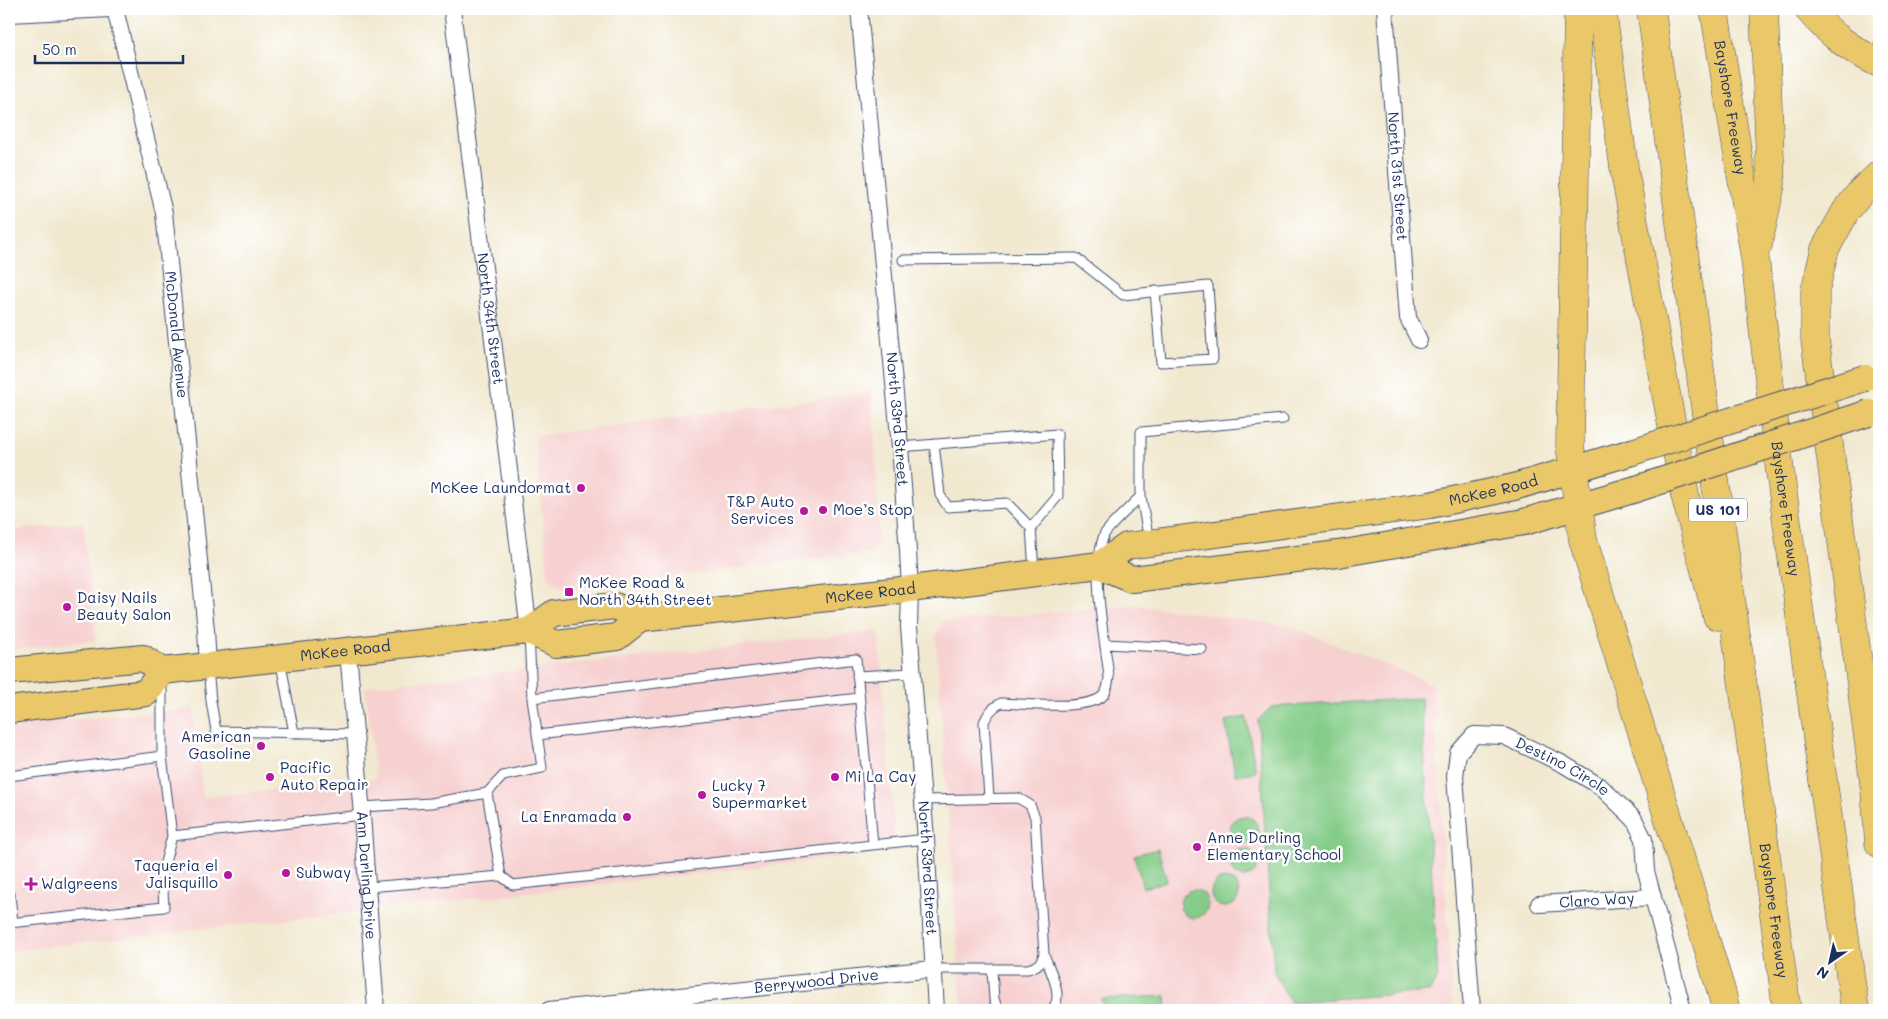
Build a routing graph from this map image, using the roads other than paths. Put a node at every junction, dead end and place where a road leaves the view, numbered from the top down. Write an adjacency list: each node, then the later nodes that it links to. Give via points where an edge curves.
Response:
1 (110, 9): 12 (street)
2 (114, 9): 37 (street, McDonald Avenue, via 164,213)
3 (452, 9): 32 (street, North 34th Street)
4 (859, 9): 23 (street, North 33rd Street)
5 (1385, 9): 18 (street, North 31st Street, via 1408,318)
6 (1578, 9): 24 (highway, via 1570,445)
7 (1602, 9): 45 (highway, via 1625,174 1686,495)
8 (1651, 9): 45 (highway, Bayshore Freeway / US 101)
9 (1714, 9): 15 (highway, Bayshore Freeway)
10 (1764, 9): 15 (highway, via 1772,184)
11 (1808, 9): 13 (highway, via 1838,40)
12 (9, 14)
13 (1879, 63)
14 (1879, 176): 57 (highway, via 1846,211 1825,249 1815,291 1814,339 1874,780)
15 (1755, 259): 78 (highway, Bayshore Freeway, via 1780,472)
16 (903, 260): 17 (lane, via 1076,258 1123,295)
17 (1155, 291): 17 (lane, via 1208,286 1213,359 1161,362)
18 (1419, 340)
19 (1872, 376): 24 (main road, McKee Road, bridge)
20 (1874, 412): 26 (main road, bridge)
21 (1283, 419): 25 (lane, via 1141,432)
22 (934, 444): 23 (lane); 27 (lane, via 940,495 948,507 1007,503); 27 (lane, via 1057,434 1058,496)
23 (900, 447): 31 (street, North 33rd Street)
24 (1573, 470): 26 (highway); 28 (main road, McKee Road, via 1430,505)
25 (1141, 496): 28 (lane); 29 (lane, via 1104,534)
26 (1578, 505): 29 (main road, via 1524,522 1338,554 1132,579); 76 (highway, via 1583,540)
27 (1031, 528): 30 (lane)
28 (1149, 543): 29 (main road, McKee Road, via 1128,546)
29 (1099, 564): 30 (main road, McKee Road); 33 (lane)
30 (1034, 572): 31 (main road, McKee Road)
31 (910, 589): 32 (main road, McKee Road, via 640,619 617,637 556,644); 40 (street, North 33rd Street, via 908,627)
32 (529, 631): 35 (main road, McKee Road); 42 (lane)
33 (1106, 644): 34 (lane); 52 (lane, via 1109,677 1107,690 1101,698 1073,705 1001,703 988,713 984,722)
34 (1202, 649)
35 (348, 651): 36 (main road, McKee Road); 47 (street, Ann Darling Drive)
36 (280, 658): 37 (main road, McKee Road); 46 (lane)
37 (208, 666): 38 (main road, McKee Road); 46 (lane, via 216,731)
38 (162, 670): 39 (main road, via 143,658); 44 (main road, via 146,693); 49 (lane)
39 (9, 671)
40 (912, 673): 41 (lane); 53 (street, North 33rd Street)
41 (857, 676): 42 (lane, via 856,659); 43 (lane)
42 (532, 698): 48 (lane)
43 (859, 698): 48 (lane); 58 (lane)
44 (9, 710)
45 (1747, 729): 77 (highway, Bayshore Freeway / US 101)
46 (294, 733): 47 (lane)
47 (354, 734): 54 (street, Ann Darling Drive)
48 (537, 736): 51 (lane, via 542,768 503,776)
49 (162, 756): 50 (lane); 55 (lane)
50 (9, 776)
51 (487, 793): 54 (lane); 59 (lane)
52 (989, 798): 53 (lane); 65 (lane, via 1018,798 1030,805 1035,817)
53 (923, 800): 56 (street, North 33rd Street)
54 (362, 811): 55 (lane); 60 (street, Ann Darling Drive)
55 (172, 836): 64 (lane, via 162,874 164,907)
56 (926, 839): 58 (lane); 66 (street, North 33rd Street)
57 (1879, 843)
58 (873, 844): 59 (lane, via 513,885)
59 (501, 876): 60 (lane)
60 (368, 887): 69 (street, Ann Darling Drive)
61 (10, 896): 64 (lane)
62 (1653, 897): 63 (street, Claro Way); 74 (street, Destino Circle, via 1646,871 1644,839 1634,819 1601,787 1563,764 1504,736 1474,735 1458,752 1455,776); 75 (street, Destino Circle)
63 (1539, 904)
64 (11, 923)
65 (1044, 954): 67 (lane, via 1036,967); 73 (lane, via 1058,1001)
66 (933, 969): 67 (lane); 68 (street, Berrywood Drive); 71 (street, North 33rd Street)
67 (992, 970): 72 (lane)
68 (656, 1005): 70 (street, Berrywood Drive)
69 (376, 1010)
70 (550, 1010)
71 (936, 1010)
72 (998, 1010)
73 (1051, 1010)
74 (1472, 1010)
75 (1683, 1010)
76 (1726, 1010)
77 (1787, 1010)
78 (1855, 1010)

